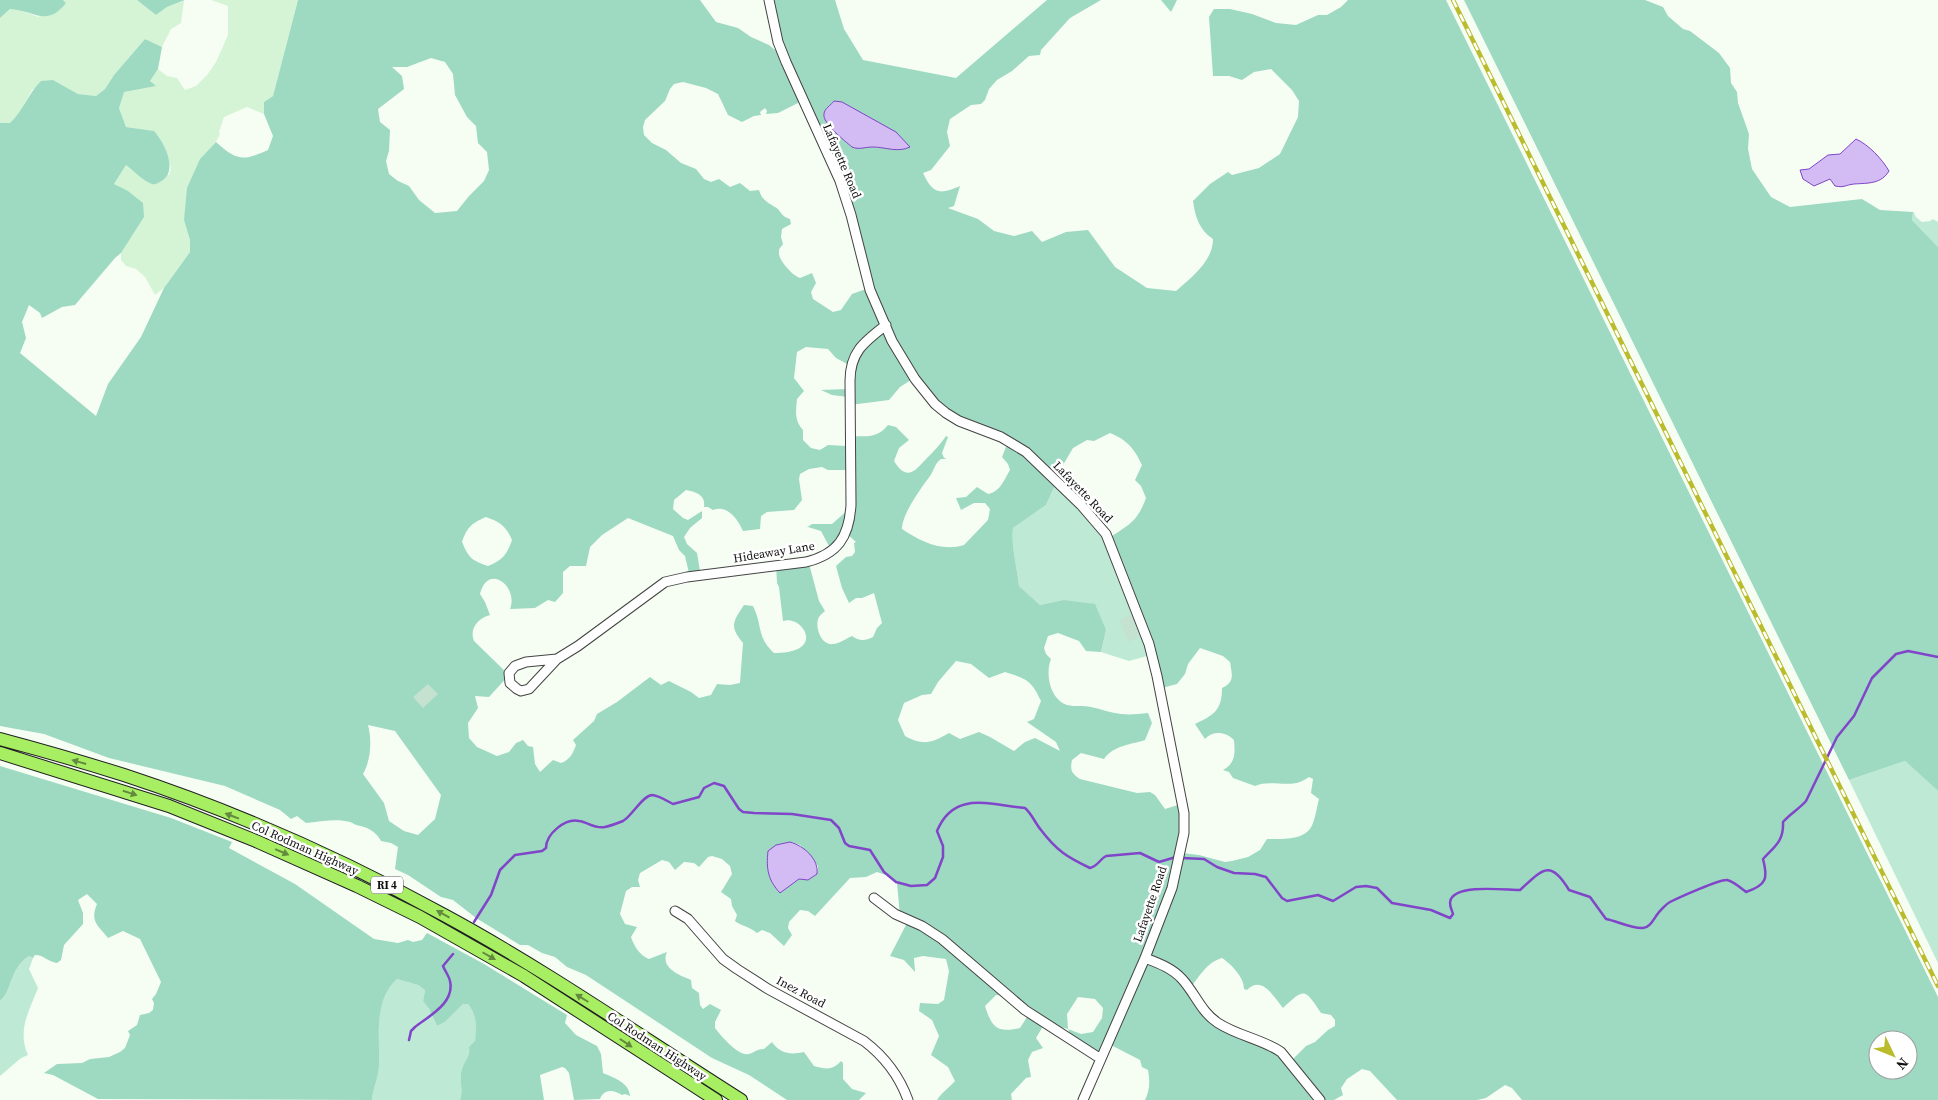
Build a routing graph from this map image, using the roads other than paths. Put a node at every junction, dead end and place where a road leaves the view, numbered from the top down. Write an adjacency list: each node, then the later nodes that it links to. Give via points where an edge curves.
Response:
1 (769, 0): 2 (street, Lafayette Road, via 783,56 840,181 870,290)
2 (886, 325): 3 (street, Hideaway Lane, via 859,348 852,364 850,519 839,544 821,558 806,562 666,582); 8 (street, Lafayette Road, via 915,379 935,404 959,421 1001,437 1026,452 1106,534 1149,644 1184,813 1184,833 1172,888)
3 (557, 659): 3 (street, Hideaway Lane, via 529,689 516,689 510,683 509,673 515,666)
4 (0, 739): 11 (highway, Col Rodman Highway / RI 4, one-way to 4, via 505,950 409,896 312,849 182,796 125,775)
5 (0, 753): 10 (highway, Col Rodman Highway / RI 4, one-way to 10, via 169,806 357,886 420,917 524,976)
6 (874, 898): 9 (street, via 895,914 942,939 1025,1010)
7 (675, 910): 12 (street, Inez Road, via 737,969 876,1050 896,1072)
8 (1145, 958): 9 (street, Lafayette Road); 14 (street, via 1176,973 1204,1011 1216,1021 1281,1052)
9 (1101, 1058): 13 (street, Lafayette Road)
10 (716, 1100)
11 (741, 1100)
12 (908, 1100)
13 (1083, 1100)
14 (1320, 1100)

